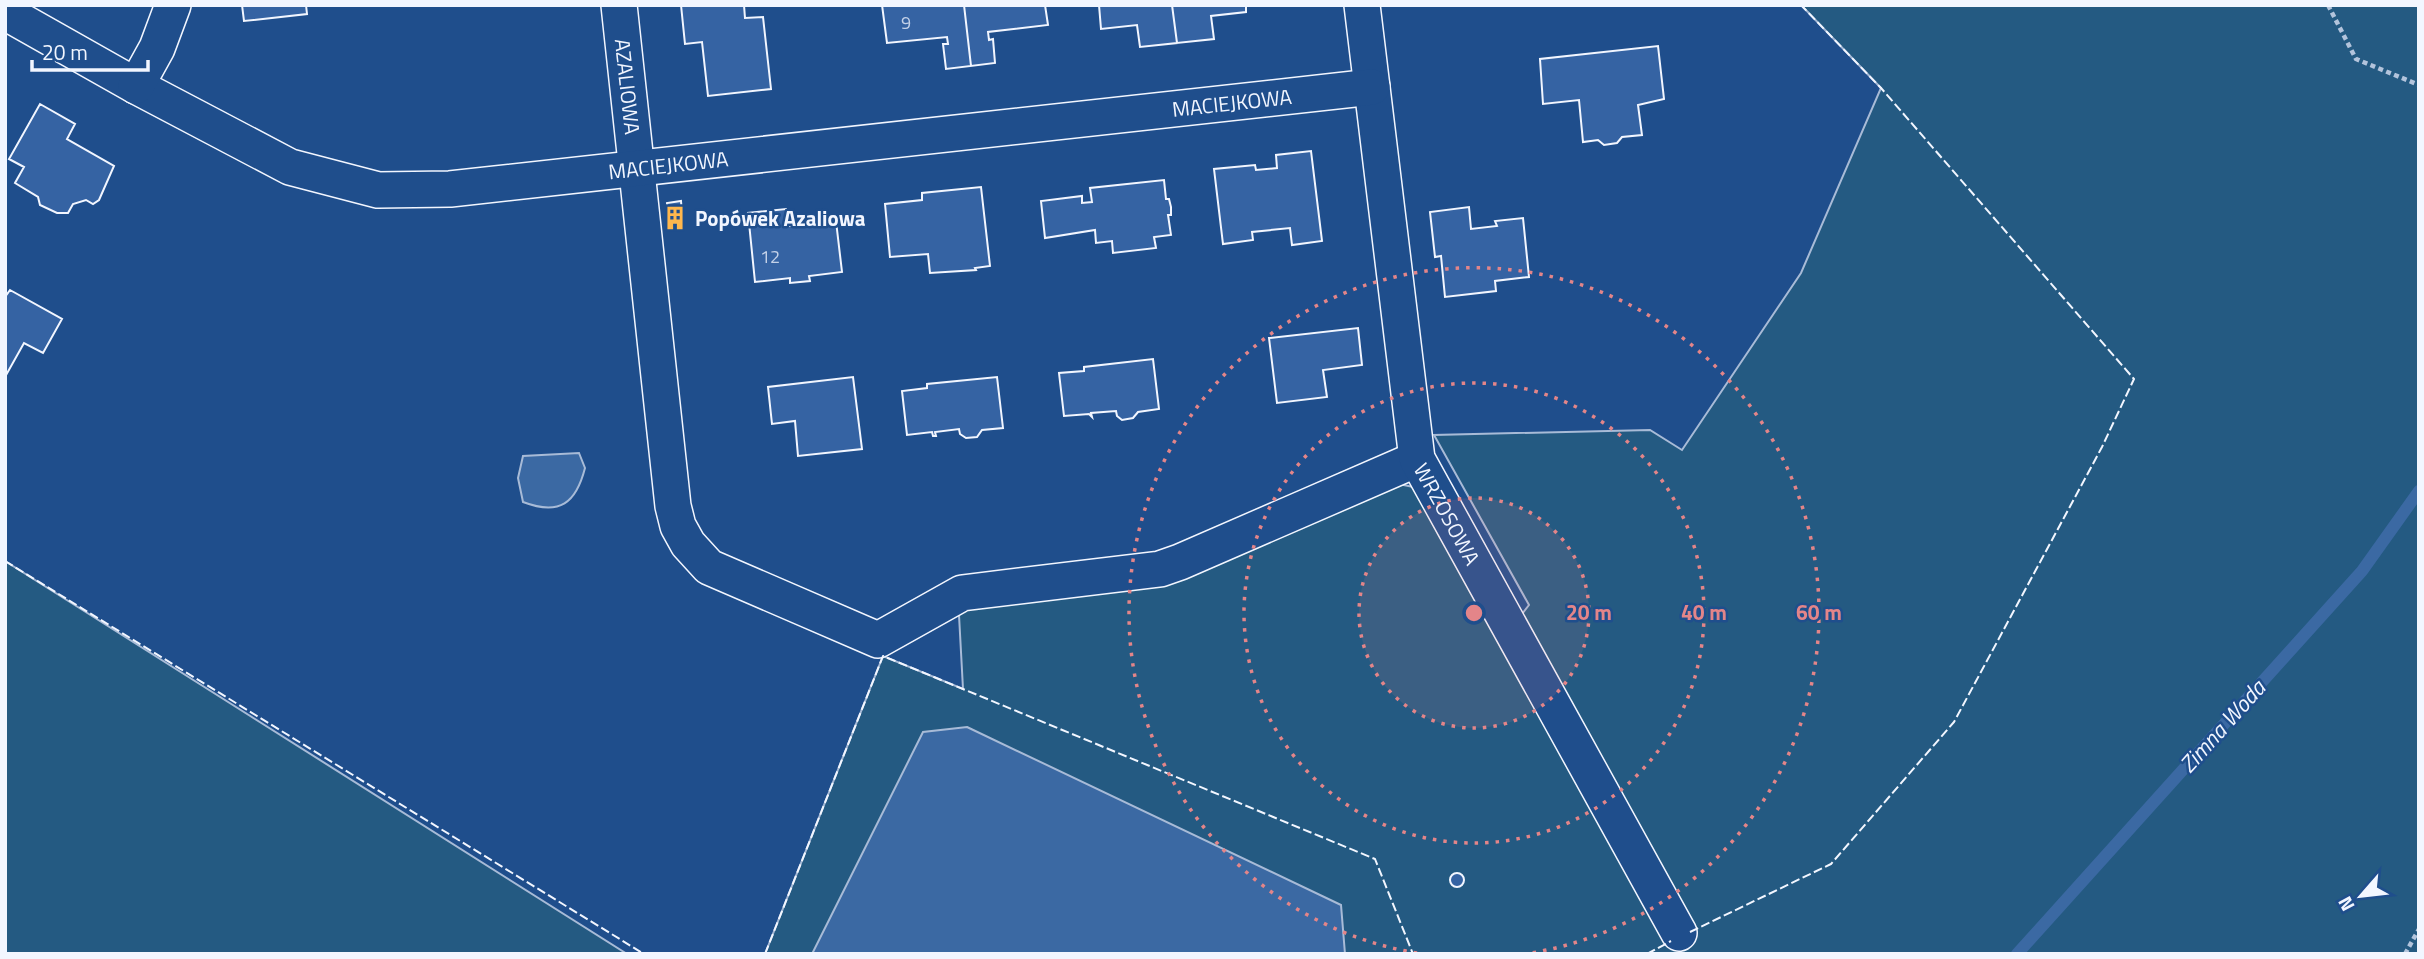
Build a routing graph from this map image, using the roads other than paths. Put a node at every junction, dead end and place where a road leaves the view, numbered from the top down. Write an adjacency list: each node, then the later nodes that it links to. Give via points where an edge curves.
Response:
1 (173, 5): 5 (street)
2 (619, 5): 7 (street, AZALIOWA)
3 (1362, 5): 6 (street, WRZOSOWA)
4 (5, 12): 5 (street, MACIEJKOWA)
5 (136, 86): 7 (street, MACIEJKOWA, via 290,167 378,190 450,189)
6 (1372, 87): 7 (street, MACIEJKOWA); 8 (street, WRZOSOWA)
7 (637, 167): 8 (street, AZALIOWA, via 678,526 709,567 878,640 962,593 1160,569)
8 (1417, 459): 9 (street, WRZOSOWA)
9 (1679, 933)

